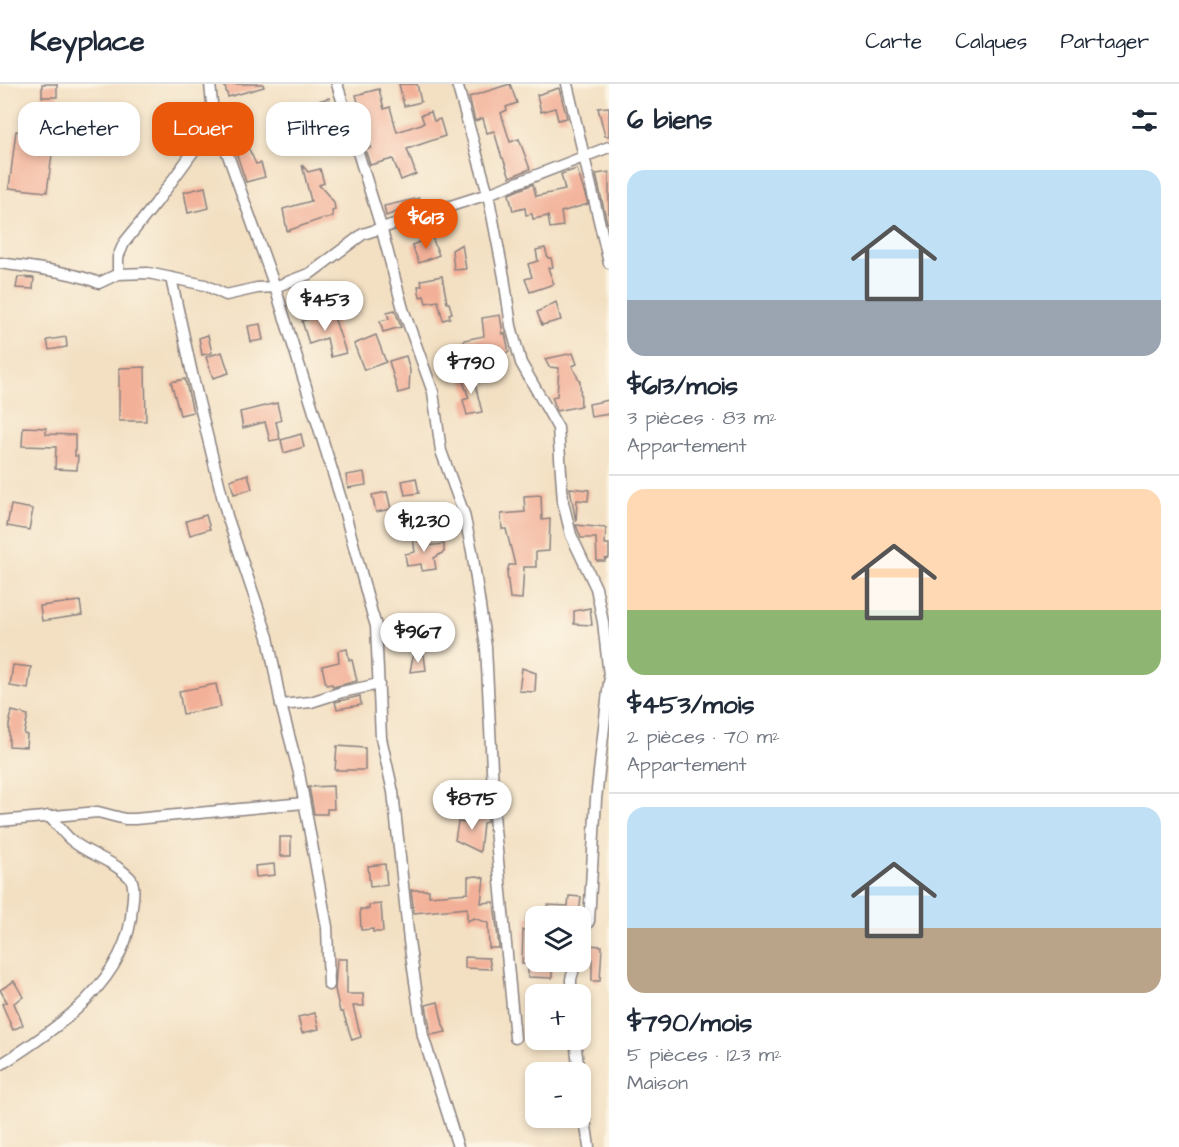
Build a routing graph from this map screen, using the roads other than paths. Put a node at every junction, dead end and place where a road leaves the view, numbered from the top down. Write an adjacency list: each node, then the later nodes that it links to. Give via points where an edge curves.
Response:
1 (210, 84): 5 (street)
2 (337, 84): 11 (street)
3 (457, 84): 10 (street)
4 (567, 84): 9 (street)
5 (212, 102)
6 (609, 147): 9 (street)
7 (190, 156): 14 (street, via 124,243 118,258)
8 (229, 156): 16 (street)
9 (586, 157): 10 (street); 12 (street)
10 (488, 194): 11 (street); 17 (street, via 521,363 558,428 563,501 571,535 596,588)
11 (381, 227): 16 (street, via 356,239 311,273); 26 (street, via 403,309 433,392 441,451 464,514 472,551 486,647 495,829)
12 (609, 262)
13 (0, 263): 14 (street, via 99,283)
14 (118, 274): 15 (street, via 148,273)
15 (171, 278): 16 (street, via 204,285 226,295); 20 (street, via 226,516 267,636)
16 (275, 287): 19 (street, via 376,626)
17 (609, 676)
18 (609, 682): 24 (street)
19 (379, 684): 20 (street, via 311,702); 29 (street, via 381,738 393,792 423,1036)
20 (281, 705): 21 (street)
21 (304, 803): 22 (street, via 135,819 98,812); 25 (street, via 327,927)
22 (48, 816): 23 (street); 27 (street, via 70,840 131,879 128,937 117,961 89,997)
23 (0, 821)
24 (590, 906)
25 (329, 984)
26 (515, 1038)
27 (0, 1065)
28 (586, 1128): 30 (street)
29 (458, 1147)
30 (589, 1147)

